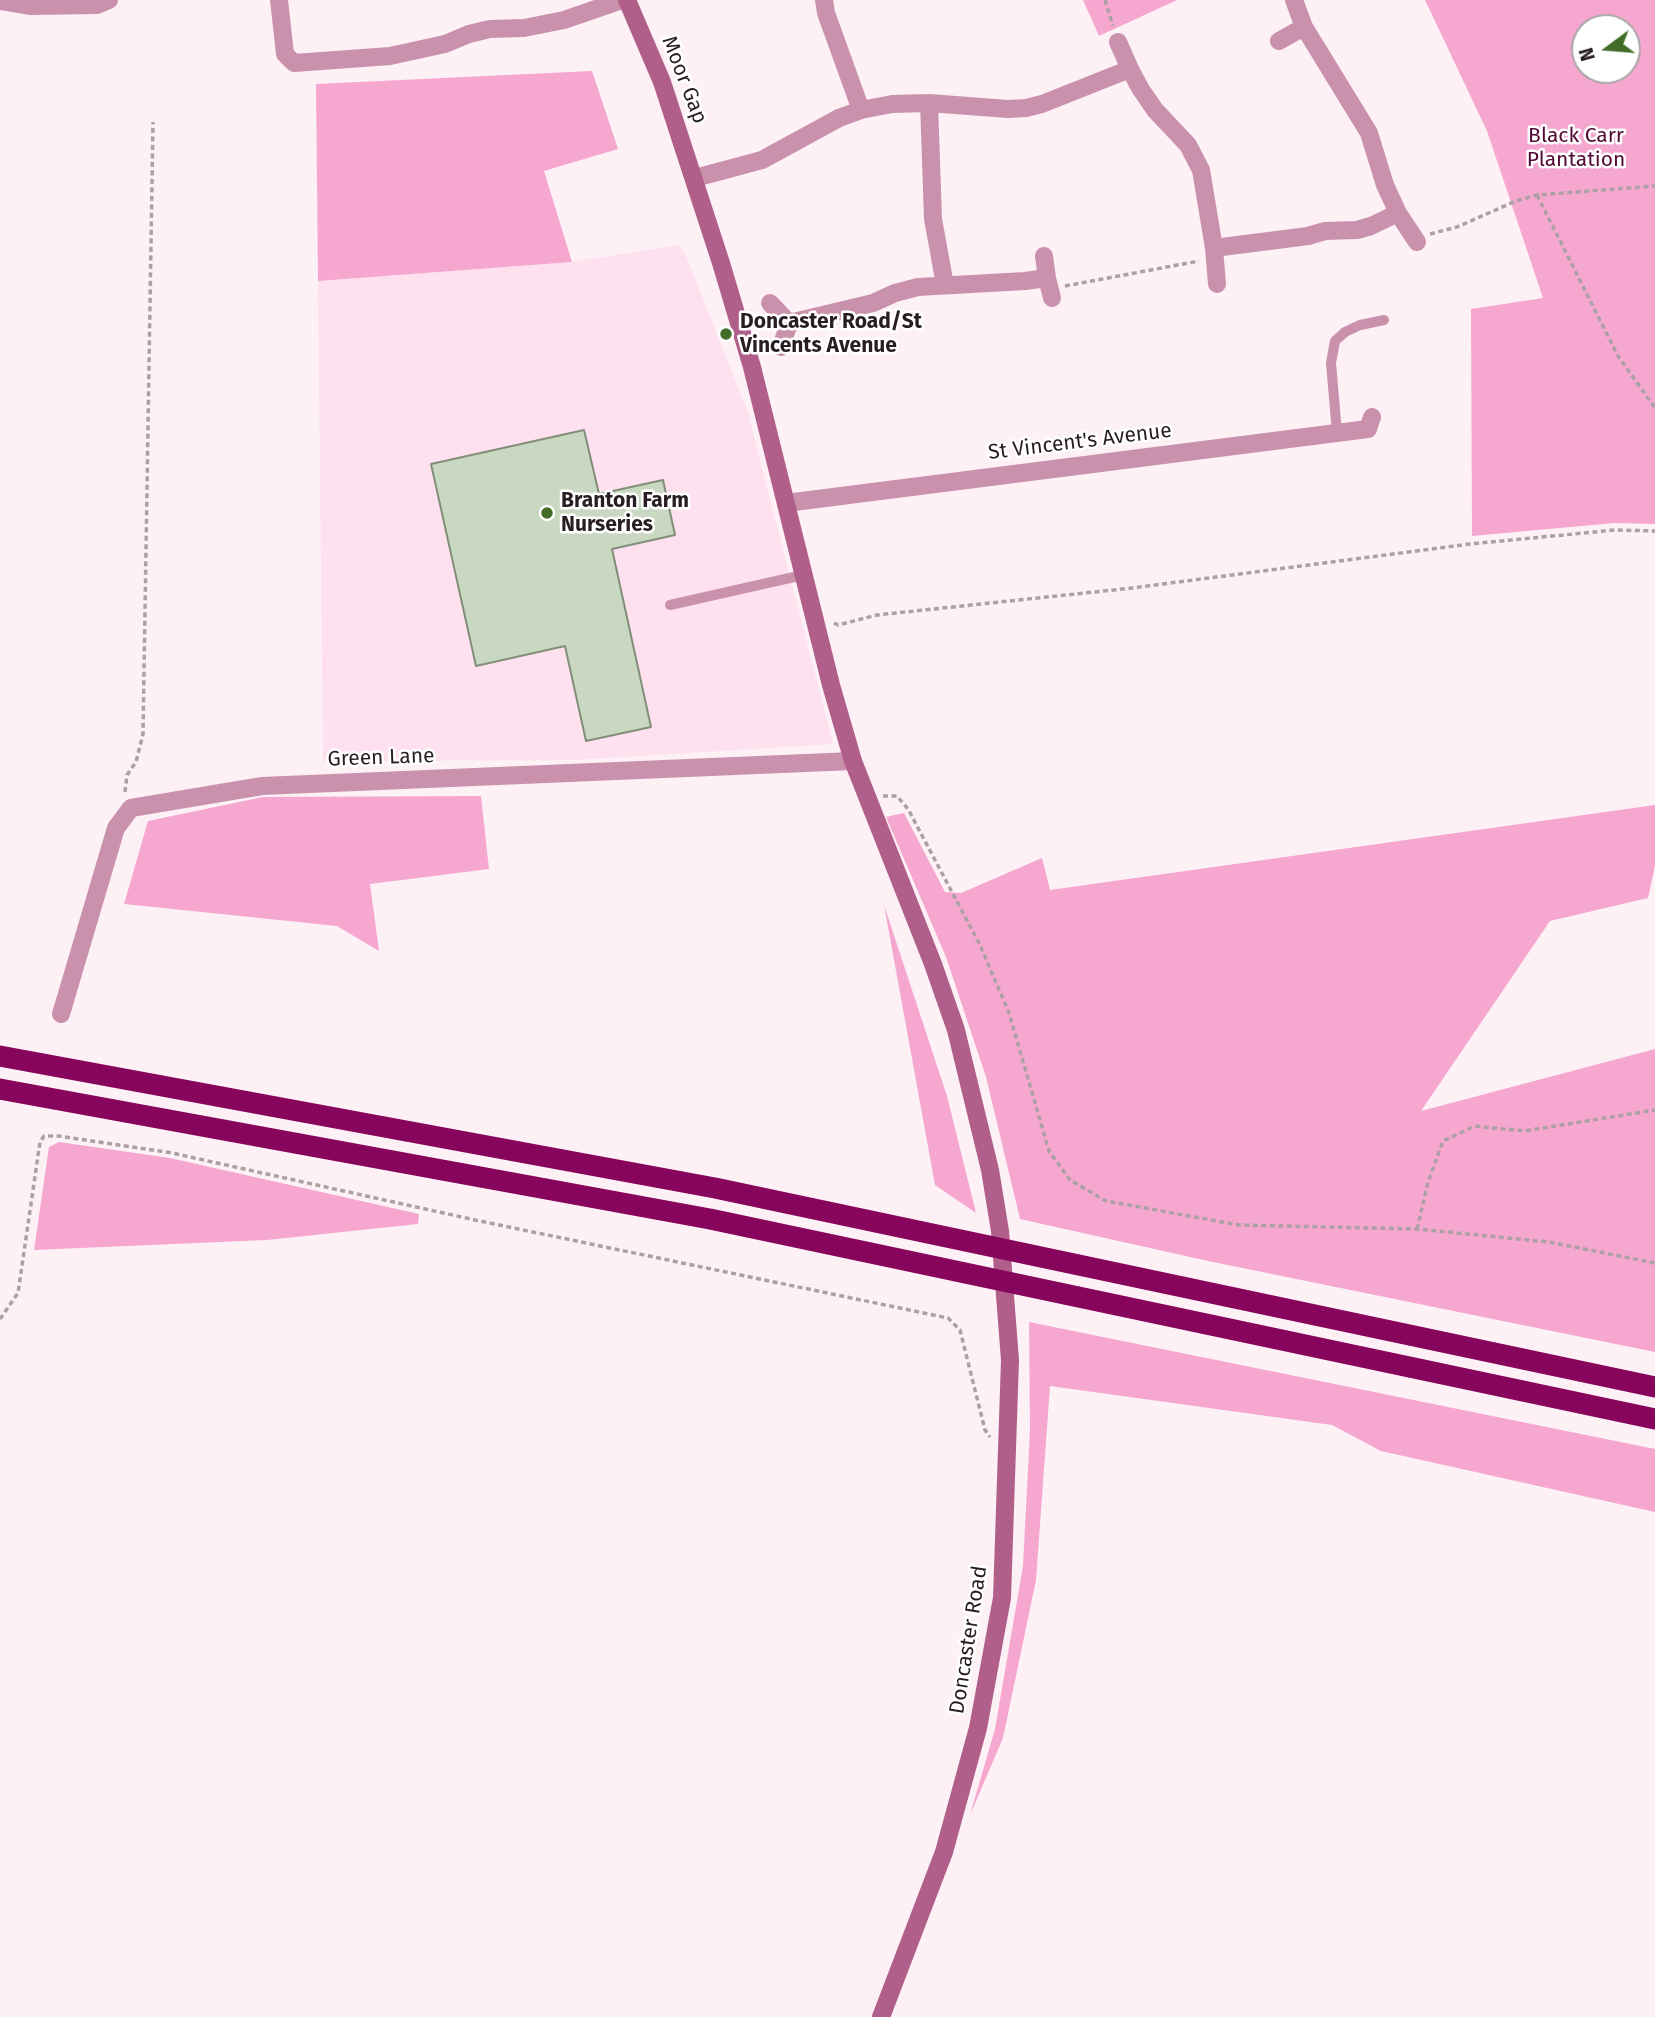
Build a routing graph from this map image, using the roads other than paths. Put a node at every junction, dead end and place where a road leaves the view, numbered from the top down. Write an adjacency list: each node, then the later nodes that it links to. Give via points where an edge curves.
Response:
1 (109, 0): 6 (street, via 97,5 31,6)
2 (279, 0): 3 (street, via 285,54 294,63 390,56 490,29 524,29 564,20)
3 (624, 0): 13 (main road, Moor Gap, via 662,82)
4 (824, 0): 12 (street)
5 (1294, 0): 7 (street)
6 (0, 1)
7 (1304, 27): 8 (street); 14 (street, via 1368,133)
8 (1279, 41)
9 (1118, 42): 10 (street)
10 (1130, 69): 11 (street, via 1026,108); 16 (street, via 1155,110 1188,145 1201,170)
11 (929, 103): 12 (street); 19 (street, via 933,219)
12 (861, 110): 13 (street, via 762,160)
13 (695, 177): 26 (main road, Moor Gap, via 752,367)
14 (1398, 212): 15 (street); 16 (street, via 1357,230 1325,231)
15 (1416, 240)
16 (1214, 253): 18 (street)
17 (1044, 257): 19 (street, via 1049,288 1025,281)
18 (1217, 284)
19 (945, 285): 22 (street, via 907,289 873,303)
20 (770, 303): 22 (street)
21 (1384, 320): 25 (lane, via 1360,325 1335,341 1331,363)
22 (789, 323): 23 (street)
23 (781, 347)
24 (1372, 429): 25 (street, St Vincent's Avenue)
25 (1337, 433): 26 (street, St Vincent's Avenue)
26 (786, 503): 27 (main road, Moor Gap)
27 (803, 575): 28 (lane); 29 (main road, Moor Gap)
28 (670, 605)
29 (853, 761): 30 (street, Green Lane, via 262,786 131,808 116,828); 35 (main road, Doncaster Road, via 956,1030 990,1170 1010,1360 1002,1598 978,1728 944,1852)
30 (61, 1014)
31 (0, 1056): 33 (highway, via 715,1188)
32 (0, 1089): 34 (highway, via 710,1219)
33 (1655, 1387)
34 (1655, 1419)
35 (881, 2017)

